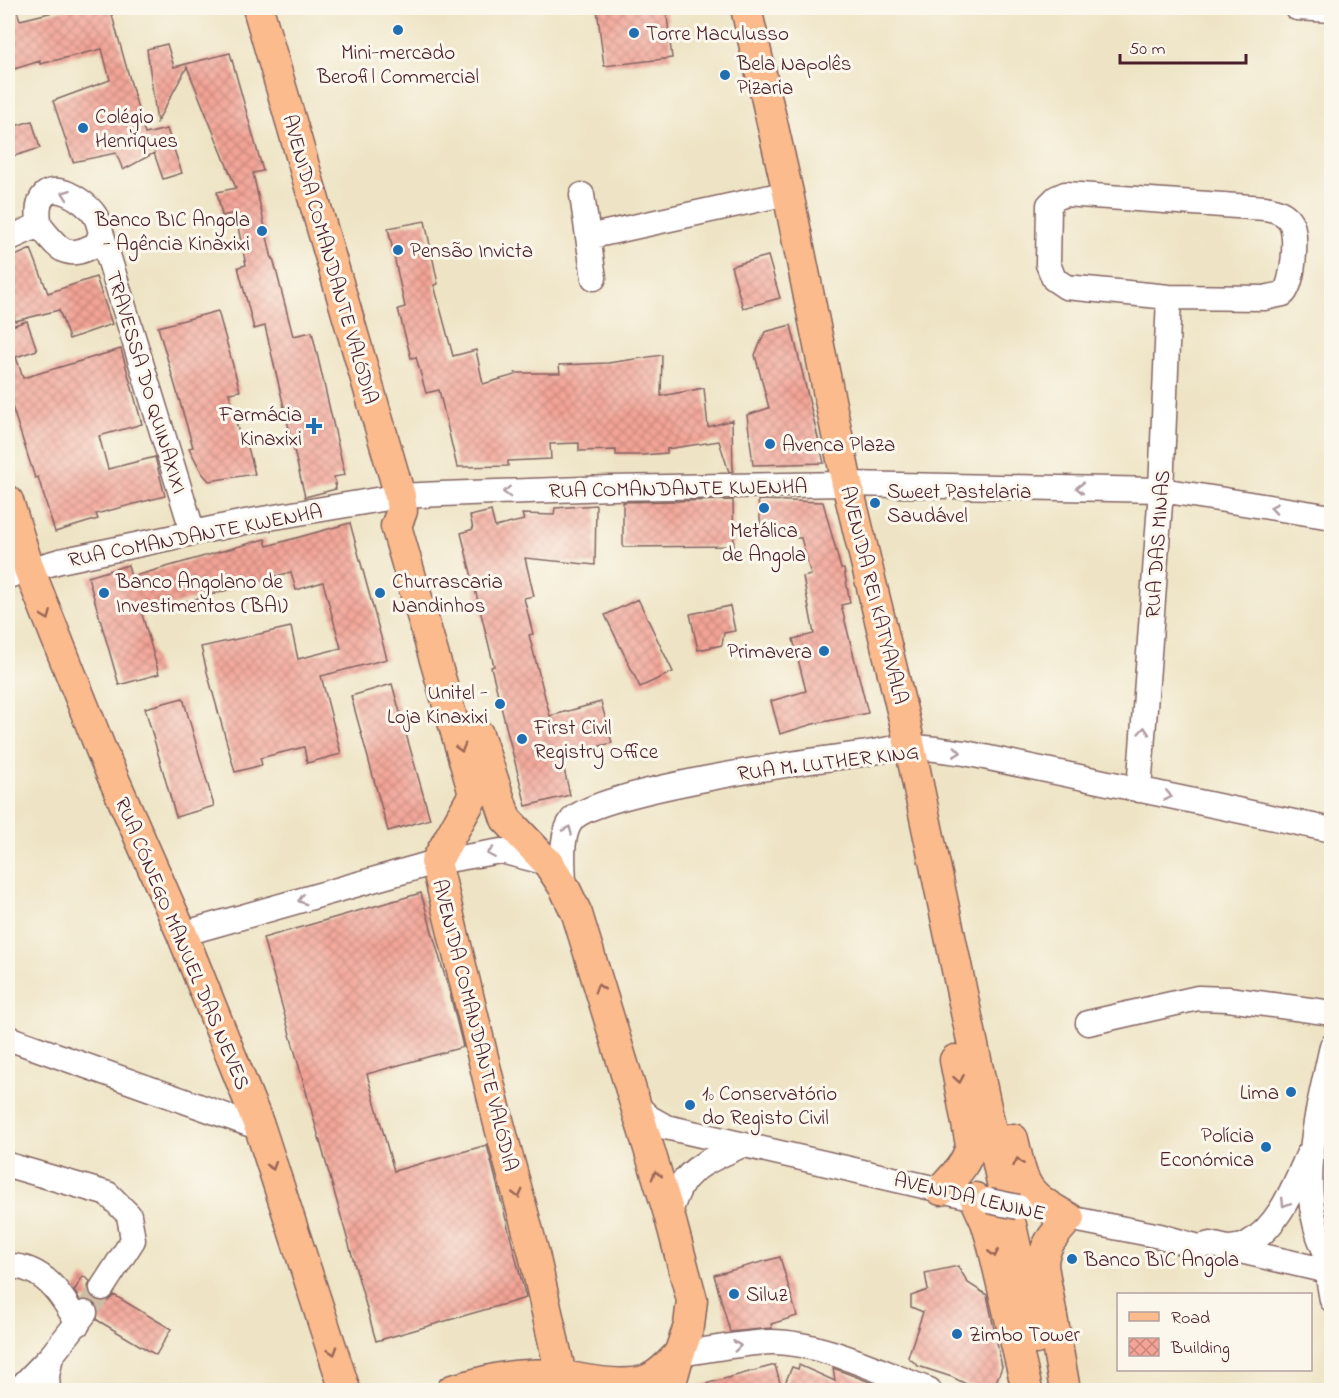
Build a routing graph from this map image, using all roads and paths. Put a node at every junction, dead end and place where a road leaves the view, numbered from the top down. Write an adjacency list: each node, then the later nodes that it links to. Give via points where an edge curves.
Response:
1 (258, 8): 16 (main road, AVENIDA COMANDANTE VALÓDIA)
2 (746, 8): 5 (main road, AVENIDA REI KATYAVALA)
3 (1298, 8): 4 (street)
4 (1332, 10)
5 (788, 193): 9 (street); 13 (main road, AVENIDA REI KATYAVALA)
6 (582, 195): 9 (street)
7 (39, 225): 8 (street, via 59,248 74,254 97,244); 8 (street, one-way to 7, via 95,215 85,205 56,190 40,201); 10 (street)
8 (101, 232): 18 (street, TRAVESSA DO QUINAXIXI)
9 (588, 237): 11 (street)
10 (8, 239)
11 (594, 278)
12 (1169, 297): 12 (street, via 1264,298 1283,294 1291,284 1292,224 1280,212 1265,208 1065,194 1049,205 1048,264 1054,279 1066,287); 14 (street, RUA DAS MINAS)
13 (847, 484): 14 (street, RUA COMANDANTE KWENHA, one-way to 13); 16 (street, RUA COMANDANTE KWENHA, one-way to 16, via 598,489); 20 (main road, AVENIDA REI KATYAVALA)
14 (1161, 490): 17 (street, RUA COMANDANTE KWENHA, one-way to 14); 21 (street, RUA DAS MINAS, one-way to 14)
15 (8, 501): 19 (main road, RUA CÓNEGO MANUEL DAS NEVES)
16 (401, 504): 18 (street, RUA COMANDANTE KWENHA); 23 (main road, AVENIDA COMANDANTE VALÓDIA, one-way to 23, via 396,526 474,794); 24 (main road, AVENIDA COMANDANTE VALÓDIA, via 418,540 506,819)
17 (1332, 517)
18 (193, 532): 19 (street, RUA COMANDANTE KWENHA)
19 (18, 573): 26 (main road, RUA CÓNEGO MANUEL DAS NEVES, one-way to 26)
20 (910, 747): 21 (street, RUA M. LUTHER KING, one-way to 21, via 965,753); 24 (street, RUA M. LUTHER KING, one-way to 20, via 564,834 573,819 614,800 714,778); 25 (main road, AVENIDA REI KATYAVALA)
21 (1139, 790): 22 (street, RUA M. LUTHER KING, one-way to 22)
22 (1332, 830)
23 (436, 862): 24 (street, one-way to 23, via 501,851); 26 (street, one-way to 26); 47 (main road, AVENIDA COMANDANTE VALÓDIA, one-way to 47, via 498,1120)
24 (556, 875): 31 (main road, AVENIDA COMANDANTE VALÓDIA, one-way to 24, via 577,914)
25 (941, 898): 36 (main road, one-way to 36, via 934,915 934,936 971,1145 962,1167); 37 (main road, AVENIDA REI KATYAVALA); 39 (main road, one-way to 25, via 1037,1199 1023,1182 970,944 961,924)
26 (182, 934): 32 (main road, RUA CÓNEGO MANUEL DAS NEVES)
27 (1332, 1013): 28 (street, via 1198,998)
28 (1088, 1023)
29 (8, 1038): 32 (street)
30 (1332, 1046): 34 (street)
31 (634, 1103): 33 (street, AVENIDA LENINE, via 666,1127); 38 (main road, AVENIDA COMANDANTE VALÓDIA, one-way to 31)
32 (260, 1128): 50 (main road, RUA CÓNEGO MANUEL DAS NEVES, one-way to 50)
33 (740, 1146): 36 (street, AVENIDA LENINE); 38 (street, via 696,1170 683,1182)
34 (1311, 1150): 41 (street, one-way to 41, via 1288,1198 1268,1226 1245,1245); 43 (street, via 1312,1203)
35 (8, 1165): 44 (street, via 108,1194 129,1215 133,1240)
36 (941, 1190): 37 (street, AVENIDA LENINE)
37 (999, 1203): 39 (street, AVENIDA LENINE); 54 (main road, one-way to 54, via 986,1222); 55 (main road)
38 (669, 1214): 45 (main road, AVENIDA COMANDANTE VALÓDIA, via 692,1300)
39 (1069, 1218): 40 (street, AVENIDA LENINE); 56 (main road, via 1049,1240 1042,1266)
40 (1199, 1247): 41 (street, AVENIDA LENINE, via 1210,1244); 43 (street, AVENIDA LENINE, via 1208,1255)
41 (1229, 1248): 43 (street, AVENIDA LENINE)
42 (8, 1266): 46 (street, via 47,1278 82,1318)
43 (1331, 1280)
44 (102, 1288)
45 (679, 1354): 47 (main road, via 658,1373 640,1382); 52 (main road, AVENIDA COMANDANTE VALÓDIA); 53 (street, one-way to 53, via 771,1342 801,1345)
46 (51, 1356): 48 (street); 49 (street)
47 (572, 1381): 51 (main road, via 506,1377)
48 (18, 1390)
49 (48, 1390)
50 (345, 1390)
51 (452, 1390)
52 (669, 1390)
53 (929, 1390)
54 (1027, 1390)
55 (1047, 1390)
56 (1065, 1390)

